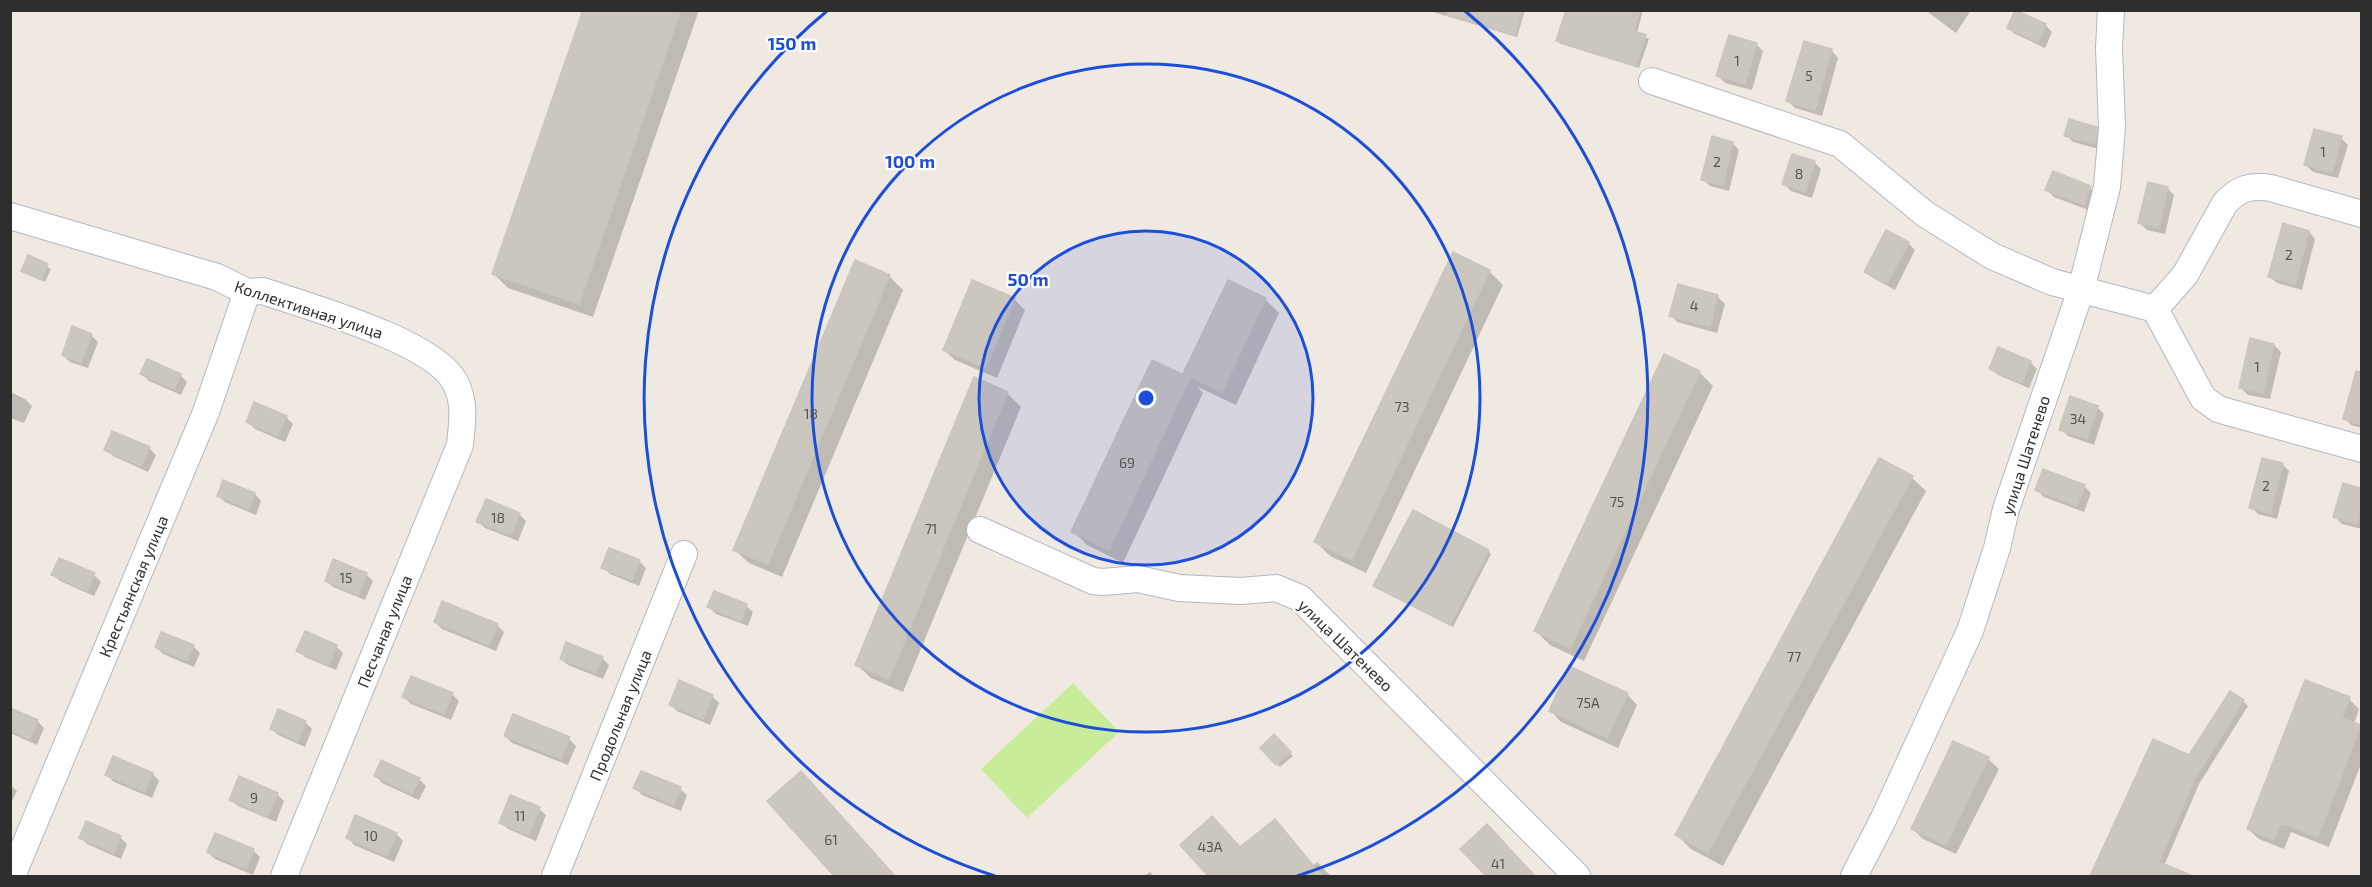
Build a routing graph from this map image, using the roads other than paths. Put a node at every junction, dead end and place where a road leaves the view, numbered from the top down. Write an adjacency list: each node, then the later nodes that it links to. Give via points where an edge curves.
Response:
1 (2111, 10): 5 (street, улица Шатенево, via 2112,128 2107,187)
2 (1652, 81): 5 (street, via 1840,144 1925,214 1992,256)
3 (2361, 214): 7 (street, via 2271,188 2244,188 2225,203 2186,275)
4 (11, 219): 6 (street, Коллективная улица, via 217,277)
5 (2081, 290): 7 (street); 16 (street, улица Шатенево, via 2006,509 1970,631)
6 (247, 292): 8 (street, Коллективная улица, via 263,291 392,336 433,358); 12 (street, Крестьянская улица, via 206,412)
7 (2155, 309): 9 (street, via 2197,389 2210,404)
8 (455, 381): 13 (street, Песчаная улица, via 464,409 460,445)
9 (2361, 449)
10 (980, 530): 15 (street, улица Шатенево, via 1093,581 1138,579 1179,588 1241,591 1276,588 1300,598)
11 (684, 554): 14 (street, Продольная улица)
12 (12, 876)
13 (284, 876)
14 (555, 876)
15 (1577, 876)
16 (1854, 876)

